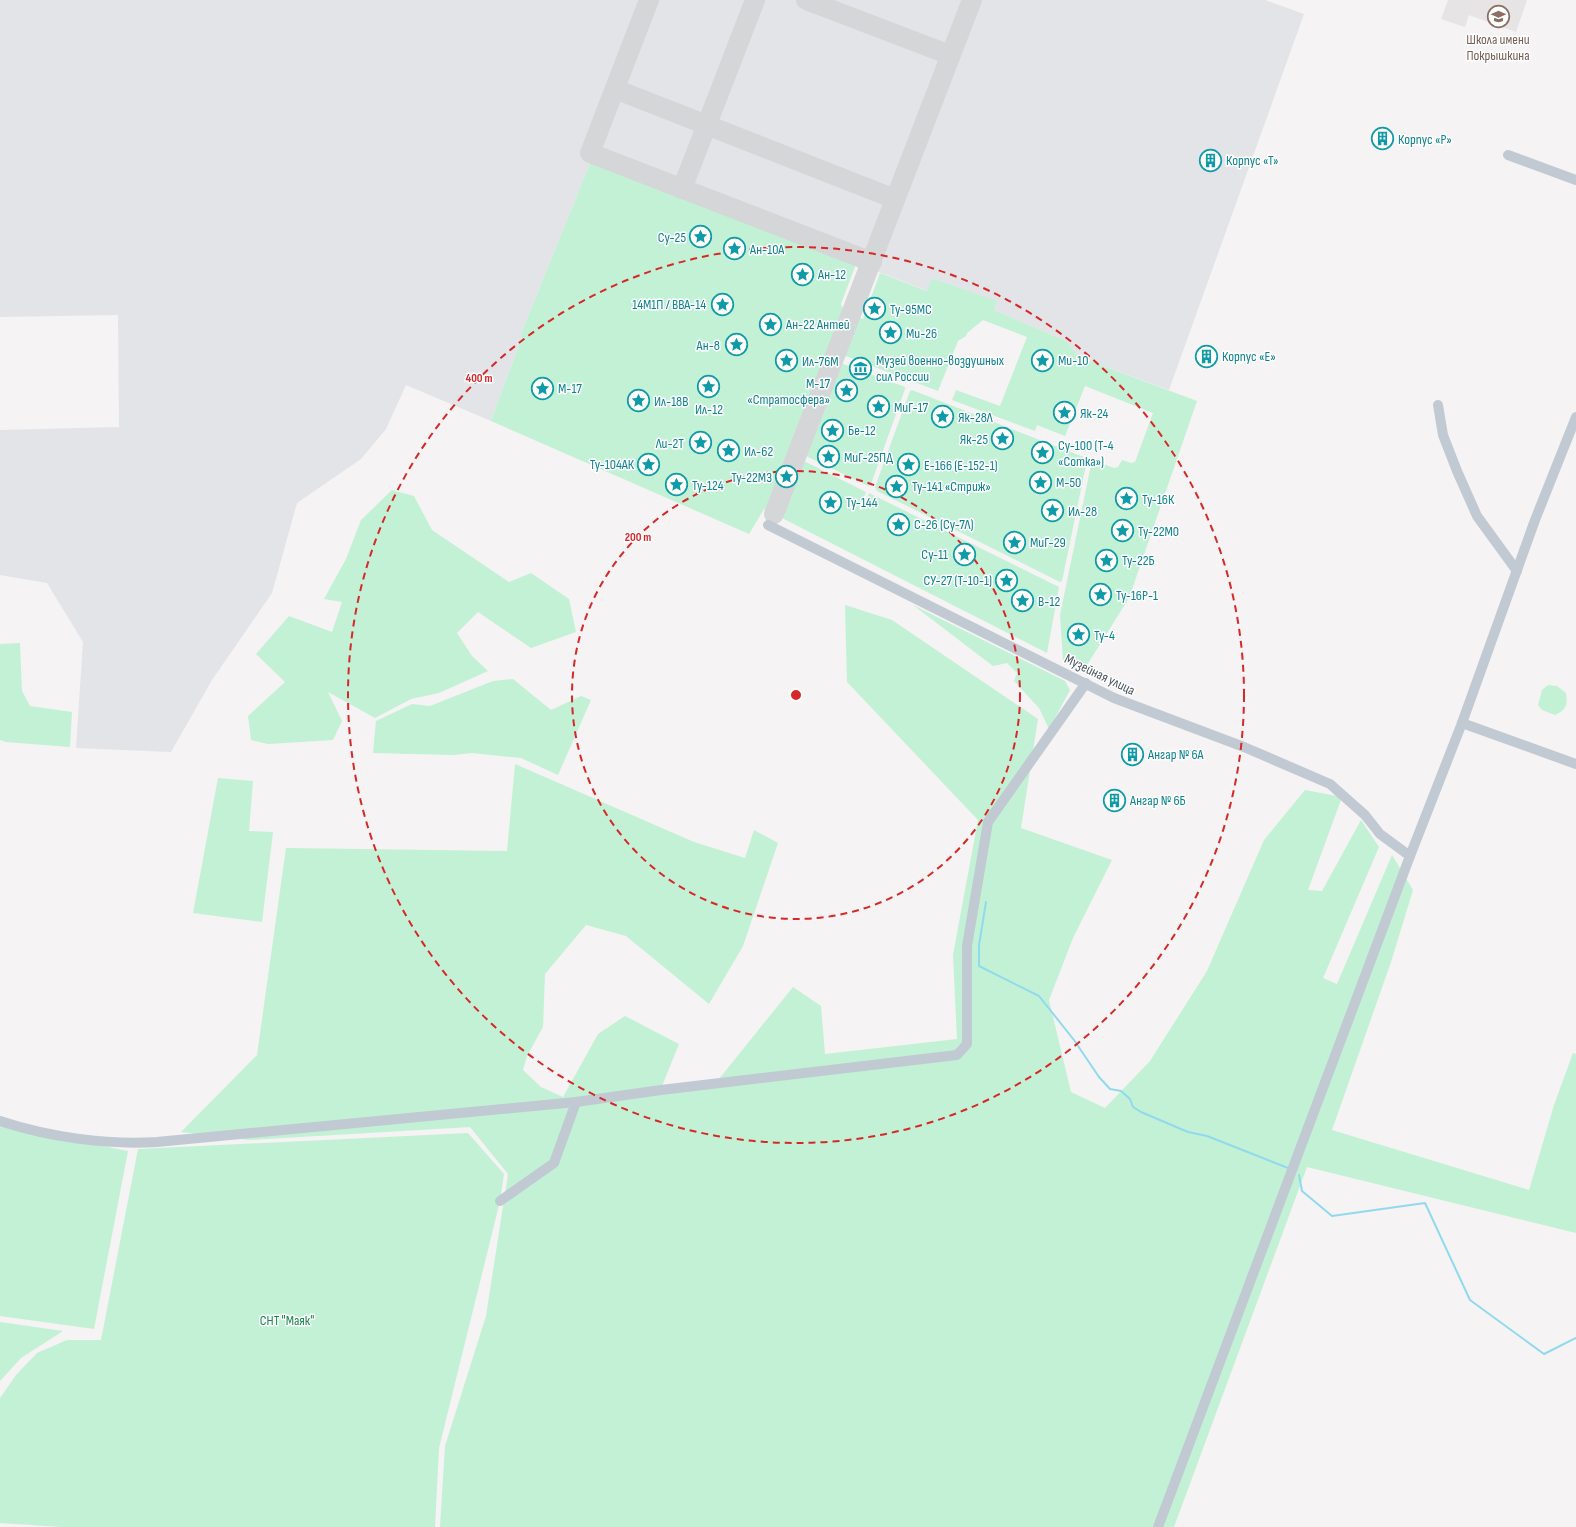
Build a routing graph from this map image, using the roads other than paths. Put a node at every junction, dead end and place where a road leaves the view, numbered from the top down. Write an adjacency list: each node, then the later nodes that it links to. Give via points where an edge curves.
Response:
1 (1508, 155): 2 (street)
2 (1576, 180)
3 (1438, 405): 6 (street, via 1443,435 1477,516)
4 (1576, 417): 6 (street)
5 (768, 525): 7 (street, Музейная улица)
6 (1517, 571): 8 (street)
7 (1086, 684): 10 (street, Музейная улица, via 1114,698 1244,747 1330,784 1365,815 1380,834); 11 (street, via 988,822 967,946 967,1044 957,1055)
8 (1462, 722): 9 (street); 10 (street)
9 (1576, 764)
10 (1410, 856): 14 (street)
11 (576, 1102): 12 (street, via 133,1143 76,1138 19,1127); 13 (street, via 554,1163)
12 (0, 1120)
13 (500, 1201)
14 (1158, 1527)

